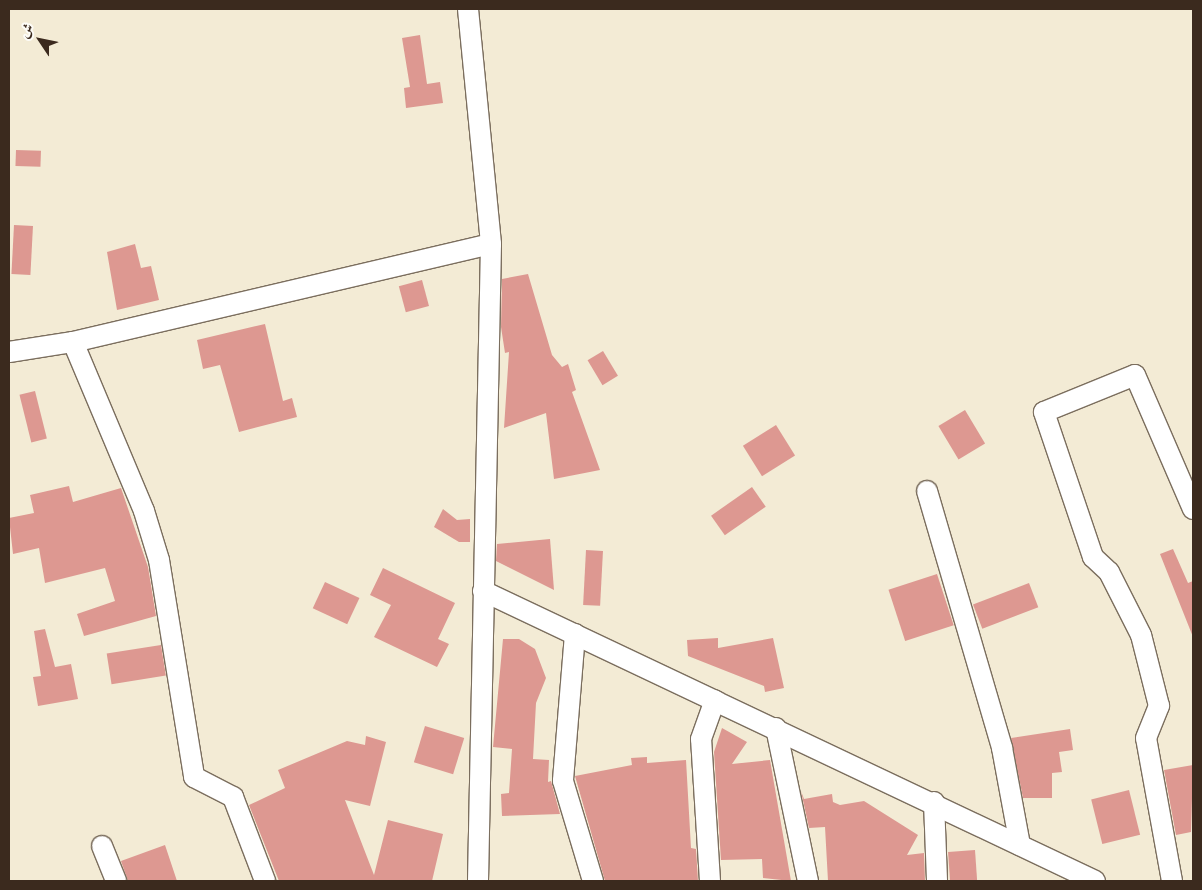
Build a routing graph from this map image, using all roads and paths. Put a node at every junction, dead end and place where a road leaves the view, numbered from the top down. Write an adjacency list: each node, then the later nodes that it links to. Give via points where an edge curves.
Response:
1 (468, 9): 2 (street)
2 (491, 244): 3 (street); 7 (street)
3 (73, 342): 4 (street); 15 (street, via 144,512 159,560 194,777 233,797)
4 (9, 352)
5 (927, 491): 12 (street, via 1002,748)
6 (1193, 509): 22 (street, via 1135,375 1044,412 1093,557 1109,572 1141,635 1159,706 1146,738)
7 (483, 591): 8 (street); 16 (street)
8 (575, 634): 9 (street); 17 (street, via 563,781)
9 (715, 700): 10 (street); 18 (street, via 701,739)
10 (776, 728): 11 (street); 19 (street)
11 (934, 802): 12 (street); 20 (street)
12 (1020, 845): 21 (street)
13 (102, 846): 14 (street)
14 (116, 881)
15 (265, 881)
16 (478, 881)
17 (593, 881)
18 (710, 881)
19 (808, 881)
20 (937, 881)
21 (1095, 881)
22 (1172, 881)

